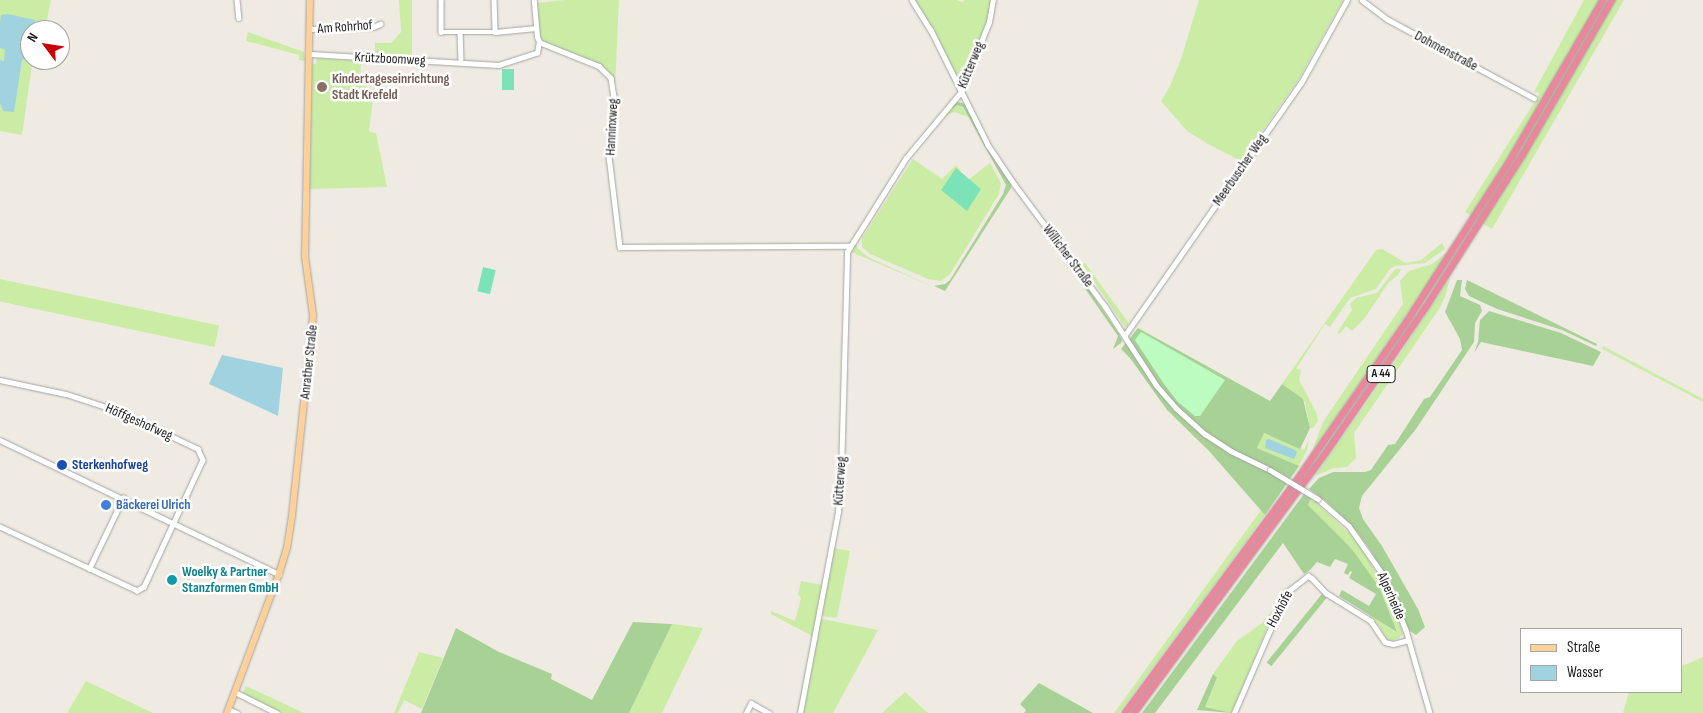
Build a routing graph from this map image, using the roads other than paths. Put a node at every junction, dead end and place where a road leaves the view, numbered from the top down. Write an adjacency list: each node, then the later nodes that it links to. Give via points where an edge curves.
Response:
1 (237, 0): 12 (street)
2 (310, 0): 15 (main road, Anrather Straße)
3 (441, 0): 16 (street, via 441,32)
4 (494, 0): 17 (street)
5 (534, 0): 14 (street)
6 (912, 0): 21 (street, Willicher Straße, via 931,30)
7 (993, 0): 21 (street, Kütterweg, via 989,22)
8 (1347, 0): 24 (street, Meerbuscher Weg, via 1300,84)
9 (1362, 0): 22 (street, Dohmenstraße, via 1387,19)
10 (1603, 0): 41 (highway, A 44, via 1521,142 1411,315 1299,477)
11 (1612, 0): 42 (highway, A 44, via 1522,156 1426,307 1325,454)
12 (240, 18)
13 (380, 24): 15 (street, Am Rohrhof)
14 (536, 28): 17 (street); 18 (street)
15 (310, 29): 19 (main road, Anrather Straße)
16 (460, 32): 17 (street); 20 (street)
17 (495, 32)
18 (539, 42): 19 (street, Krützboomweg, via 535,55 499,65); 23 (street, Hanninxweg, via 599,66 612,78 614,96 609,156 620,248)
19 (310, 54): 32 (main road, Anrather Straße, via 305,257 314,315 313,334 292,516)
20 (461, 59)
21 (961, 92): 23 (street, Kütterweg, via 906,158); 24 (street, Willicher Straße, via 1000,163)
22 (1534, 98)
23 (849, 246): 40 (street, Kütterweg, via 838,512)
24 (1125, 335): 27 (street, Willicher Straße, via 1157,386 1186,418 1224,446)
25 (0, 380): 29 (street, Höffgeshofweg, via 94,402 198,449 203,460)
26 (0, 440): 28 (street)
27 (1270, 470): 33 (street, Alperheide, bridge, via 1318,498 1349,526 1372,556 1397,605)
28 (123, 498): 29 (street); 31 (street)
29 (174, 522): 31 (street, via 144,587 136,591); 32 (street)
30 (0, 527): 31 (street)
31 (89, 569)
32 (279, 574): 34 (main road, Anrather Straße)
33 (1409, 640): 43 (street, Hoxhöfe, via 1393,644 1385,642 1371,621 1326,593 1308,576 1286,593); 44 (street, Alperheide)
34 (235, 692): 35 (main road, Anrather Straße); 37 (street)
35 (228, 711): 36 (street)
36 (237, 713)
37 (277, 713)
38 (746, 713): 39 (street, via 751,703)
39 (769, 713)
40 (800, 713)
41 (1125, 713)
42 (1134, 713)
43 (1234, 713)
44 (1430, 713)

